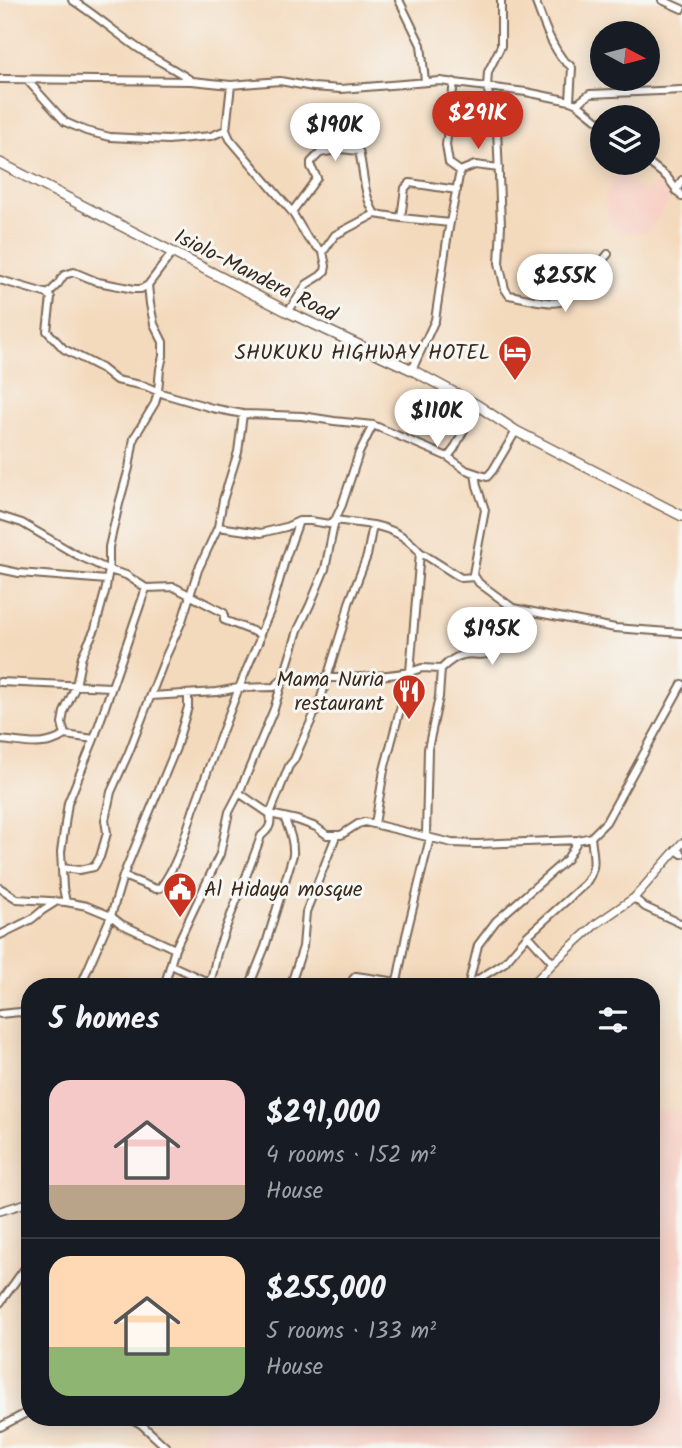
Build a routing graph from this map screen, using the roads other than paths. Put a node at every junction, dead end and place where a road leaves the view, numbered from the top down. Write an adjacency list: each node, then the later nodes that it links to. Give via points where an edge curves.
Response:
1 (72, 0): 9 (street)
2 (399, 0): 10 (street, via 421,45)
3 (501, 0): 13 (street, via 501,46 488,72)
4 (534, 0): 15 (street, via 550,38 571,64)
5 (662, 0): 6 (street)
6 (682, 9)
7 (0, 79): 8 (street)
8 (27, 80): 9 (street); 17 (street, via 65,122 86,131 168,140)
9 (192, 81): 12 (street)
10 (425, 81): 11 (street); 12 (street, via 341,89 280,81)
11 (454, 82): 13 (street); 20 (street, via 446,145 449,163)
12 (231, 85): 17 (street)
13 (487, 87): 15 (street); 19 (street, via 497,128)
14 (682, 90): 15 (street, via 590,94)
15 (574, 102): 16 (street)
16 (590, 115)
17 (226, 130): 26 (street)
18 (0, 163): 31 (highway, Isiolo-Mandera Road)
19 (499, 168): 20 (street, via 475,165); 32 (street, via 499,263 509,295 559,302 567,299)
20 (460, 171): 23 (street)
21 (660, 171): 24 (street)
22 (682, 180): 24 (street)
23 (457, 190): 28 (street, via 410,183 405,188); 29 (street)
24 (676, 191): 25 (street)
25 (682, 197)
26 (292, 212): 27 (street, via 317,178 311,162 320,153 351,149 360,153 363,183); 30 (street, via 308,239)
27 (375, 214): 28 (street); 30 (street, via 335,234)
28 (401, 218): 29 (street)
29 (450, 222): 37 (street, via 435,320)
30 (323, 252): 36 (street, via 325,271 307,284)
31 (172, 253): 34 (street); 36 (highway, Isiolo-Mandera Road)
32 (608, 254)
33 (0, 280): 35 (street)
34 (148, 285): 35 (street, via 134,289 74,272 64,275); 38 (street, via 163,342)
35 (48, 294): 38 (street, via 47,331 65,349 117,380)
36 (288, 312): 37 (highway, Isiolo-Mandera Road)
37 (412, 370): 39 (highway, Isiolo-Mandera Road)
38 (158, 391): 40 (street); 53 (street, via 134,438 109,547)
39 (477, 405): 42 (highway, Isiolo-Mandera Road); 43 (street)
40 (243, 415): 41 (street, via 302,415); 50 (street)
41 (373, 425): 43 (street); 47 (street)
42 (516, 430): 44 (street, via 494,470 486,477); 46 (highway, Isiolo-Mandera Road)
43 (448, 457): 44 (street)
44 (475, 473): 54 (street, via 485,515)
45 (0, 516): 53 (street)
46 (682, 516)
47 (335, 520): 48 (street, via 329,524); 49 (street); 63 (street, via 325,569 298,630)
48 (299, 521): 50 (street, via 261,534); 60 (street)
49 (373, 525): 51 (street, via 399,533); 64 (street)
50 (218, 527): 57 (street)
51 (421, 552): 54 (street, via 461,578); 62 (street)
52 (0, 569): 55 (street)
53 (110, 570): 55 (street); 56 (street)
54 (475, 576): 58 (street)
55 (107, 580): 67 (street)
56 (146, 588): 57 (street, via 174,587); 68 (street)
57 (189, 596): 60 (street, via 224,613 224,620); 71 (street)
58 (513, 608): 59 (street, via 615,628); 61 (street, via 496,623 488,654 465,654)
59 (682, 633)
60 (260, 634): 69 (street)
61 (441, 669): 62 (street); 80 (street, via 428,749)
62 (410, 672): 64 (street); 78 (street)
63 (284, 678): 64 (street); 69 (street, via 274,687); 75 (street)
64 (327, 678): 76 (street)
65 (0, 682): 67 (street)
66 (682, 684): 81 (street, via 606,822)
67 (76, 686): 68 (street); 72 (street, via 64,712)
68 (111, 687): 73 (street)
69 (238, 688): 70 (street); 86 (street, via 168,878 156,889)
70 (188, 694): 71 (street); 86 (street, via 176,748)
71 (151, 696): 85 (street, via 111,792 100,858 94,867)
72 (65, 734): 73 (street); 74 (street, via 43,744)
73 (94, 739): 85 (street, via 68,803)
74 (0, 740)
75 (239, 793): 76 (street); 95 (street, via 229,812 220,854)
76 (270, 814): 77 (street); 101 (street, via 269,829 261,836)
77 (284, 817): 79 (street); 102 (street, via 293,855)
78 (375, 824): 79 (street, via 358,824); 80 (street)
79 (336, 836): 103 (street, via 306,912 303,947)
80 (428, 837): 82 (street, via 477,844); 104 (street)
81 (592, 837): 82 (street); 94 (street, via 592,875)
82 (578, 840): 105 (street, via 567,859 496,921 475,951)
83 (682, 843): 84 (main road)
84 (679, 852): 88 (main road)
85 (62, 868): 90 (street)
86 (122, 876): 91 (street)
87 (0, 888): 89 (street, via 17,899)
88 (634, 898): 92 (street); 96 (main road, via 596,924)
89 (56, 902): 90 (street); 93 (street)
90 (66, 902): 91 (street)
91 (111, 916): 95 (street); 98 (street)
92 (682, 924)
93 (0, 935)
94 (528, 935): 96 (street); 106 (street, via 504,963)
95 (175, 948): 97 (street)
96 (553, 963): 107 (main road)
97 (171, 965): 99 (street); 100 (street)
98 (84, 978)
99 (167, 978)
100 (196, 978)
101 (211, 978)
102 (253, 978)
103 (293, 978)
104 (397, 978)
105 (470, 978)
106 (481, 978)
107 (539, 978)
108 (20, 1012): 109 (street)
109 (0, 1014)
110 (21, 1205): 111 (main road)
111 (0, 1211)
112 (21, 1274): 113 (street)
113 (0, 1303)
114 (21, 1416): 116 (street)
115 (143, 1426): 117 (street)
116 (0, 1427)
117 (167, 1448)

